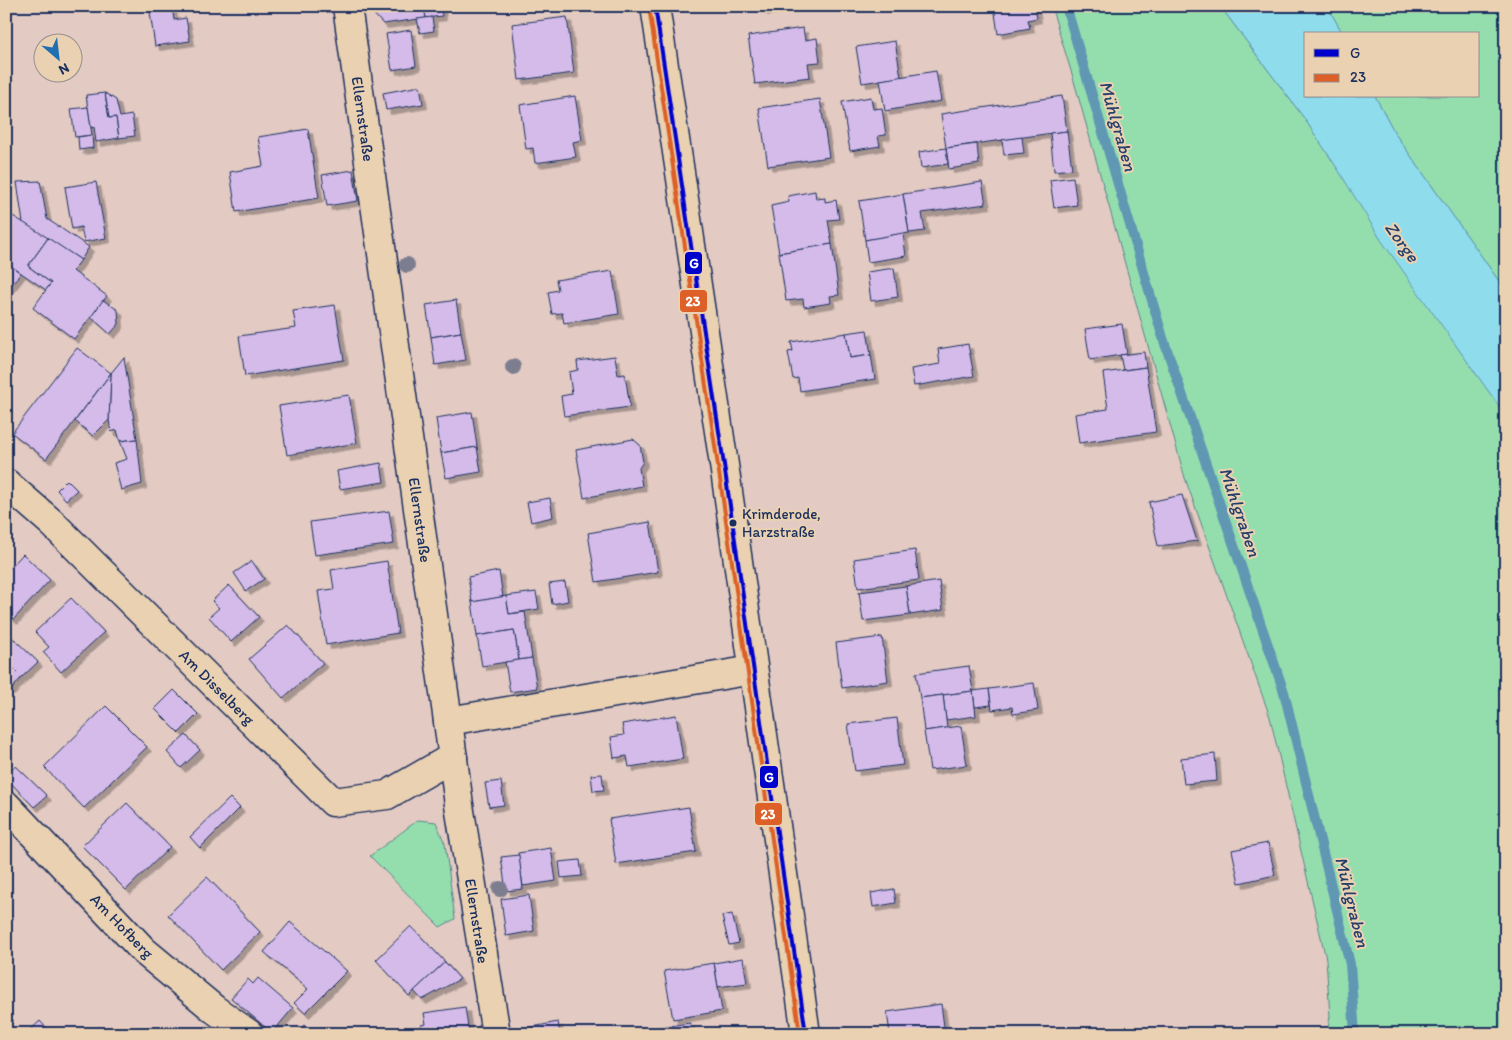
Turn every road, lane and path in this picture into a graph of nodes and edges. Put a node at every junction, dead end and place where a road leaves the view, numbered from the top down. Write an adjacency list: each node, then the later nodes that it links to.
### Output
1 (347, 6): 5 (street, Ellernstraße)
2 (655, 6): 4 (street)
3 (6, 483): 6 (street, Am Disselberg)
4 (753, 670): 5 (street); 10 (street)
5 (448, 721): 6 (street, Ellernstraße)
6 (453, 757): 9 (street, Ellernstraße)
7 (6, 805): 8 (street, Am Hofberg)
8 (249, 1034)
9 (496, 1034)
10 (806, 1034)

